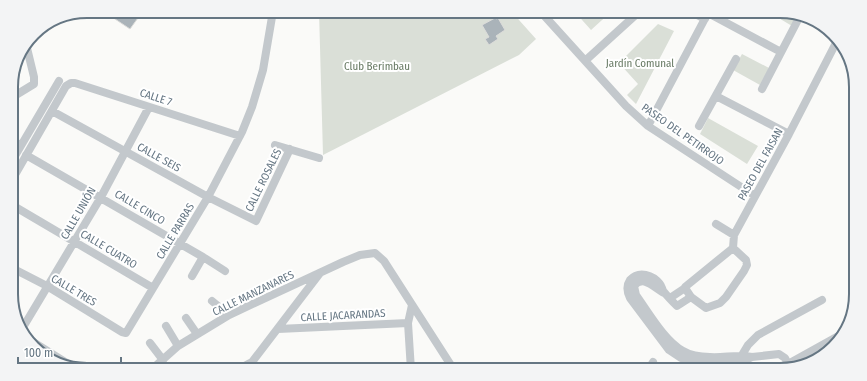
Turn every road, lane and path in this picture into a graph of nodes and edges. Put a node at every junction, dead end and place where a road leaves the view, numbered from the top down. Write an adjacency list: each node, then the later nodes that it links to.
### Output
1 (272, 18): 21 (street, CALLE PARRAS)
2 (547, 18): 11 (street, PASEO DEL PETIRROJO)
3 (632, 18): 11 (street)
4 (705, 18): 18 (street)
5 (715, 18): 9 (street)
6 (798, 20): 9 (street)
7 (835, 45): 20 (street, PASEO DEL FAISAN)
8 (28, 52): 14 (street)
9 (781, 52): 13 (street)
10 (736, 59): 15 (street)
11 (586, 60): 18 (street, PASEO DEL PETIRROJO)
12 (59, 81): 24 (street)
13 (762, 89)
14 (18, 94)
15 (716, 96): 19 (street); 20 (street)
16 (149, 107): 17 (street, CALLE 7); 21 (street, CALLE 7); 27 (street, CALLE UNIÓN)
17 (52, 110): 27 (street, CALLE SEIS); 28 (street)
18 (648, 126): 31 (street, PASEO DEL PETIRROJO)
19 (699, 126)
20 (789, 134): 31 (street, PASEO DEL FAISAN)
21 (240, 136): 33 (street, CALLE PARRAS)
22 (18, 144): 24 (street)
23 (274, 145): 25 (street)
24 (20, 148): 26 (street)
25 (290, 149): 29 (street); 35 (street, CALLE ROSALES)
26 (18, 151)
27 (125, 151): 32 (street, CALLE UNIÓN); 33 (street, CALLE SEIS)
28 (26, 155): 30 (street); 32 (street, CALLE CINCO)
29 (319, 158)
30 (18, 169)
31 (755, 196): 37 (street, PASEO DEL FAISAN)
32 (101, 197): 38 (street, CALLE UNIÓN); 39 (street, CALLE CINCO)
33 (208, 197): 35 (street, CALLE SEIS); 39 (street, CALLE PARRAS)
34 (18, 208): 38 (street, CALLE CUATRO)
35 (256, 221)
36 (716, 224): 37 (street)
37 (734, 235): 40 (street, PASEO DEL FAISAN)
38 (74, 241): 46 (street, CALLE UNIÓN); 48 (street, CALLE CUATRO)
39 (180, 244): 41 (street, CALLE CINCO); 48 (street, CALLE PARRAS)
40 (733, 248): 47 (street); 50 (street)
41 (203, 256): 43 (street, CALLE CINCO); 45 (street)
42 (18, 271): 46 (street, CALLE TRES)
43 (225, 271)
44 (321, 272): 53 (street, CALLE MANZANARES); 54 (street, CALLE MANZANARES); 59 (street)
45 (192, 276)
46 (47, 286): 57 (street, CALLE UNIÓN); 60 (street, CALLE TRES)
47 (685, 286): 49 (street); 50 (street)
48 (153, 288): 60 (street, CALLE PARRAS)
49 (667, 295): 50 (street); 64 (street)
50 (690, 297)
51 (822, 300): 64 (street)
52 (212, 301): 54 (street)
53 (412, 305): 56 (street); 69 (street)
54 (229, 315): 61 (street, CALLE MANZANARES)
55 (186, 318): 61 (street)
56 (408, 323): 59 (street, CALLE JACARANDAS); 68 (street)
57 (25, 324)
58 (166, 326): 63 (street)
59 (278, 329): 66 (street)
60 (124, 333)
61 (197, 334): 63 (street, CALLE MANZANARES)
62 (150, 343): 65 (street)
63 (178, 346): 65 (street, CALLE MANZANARES)
64 (742, 358): 70 (street)
65 (163, 360): 67 (street, CALLE MANZANARES)
66 (252, 362)
67 (159, 363)
68 (410, 363)
69 (449, 363)
70 (787, 363)

